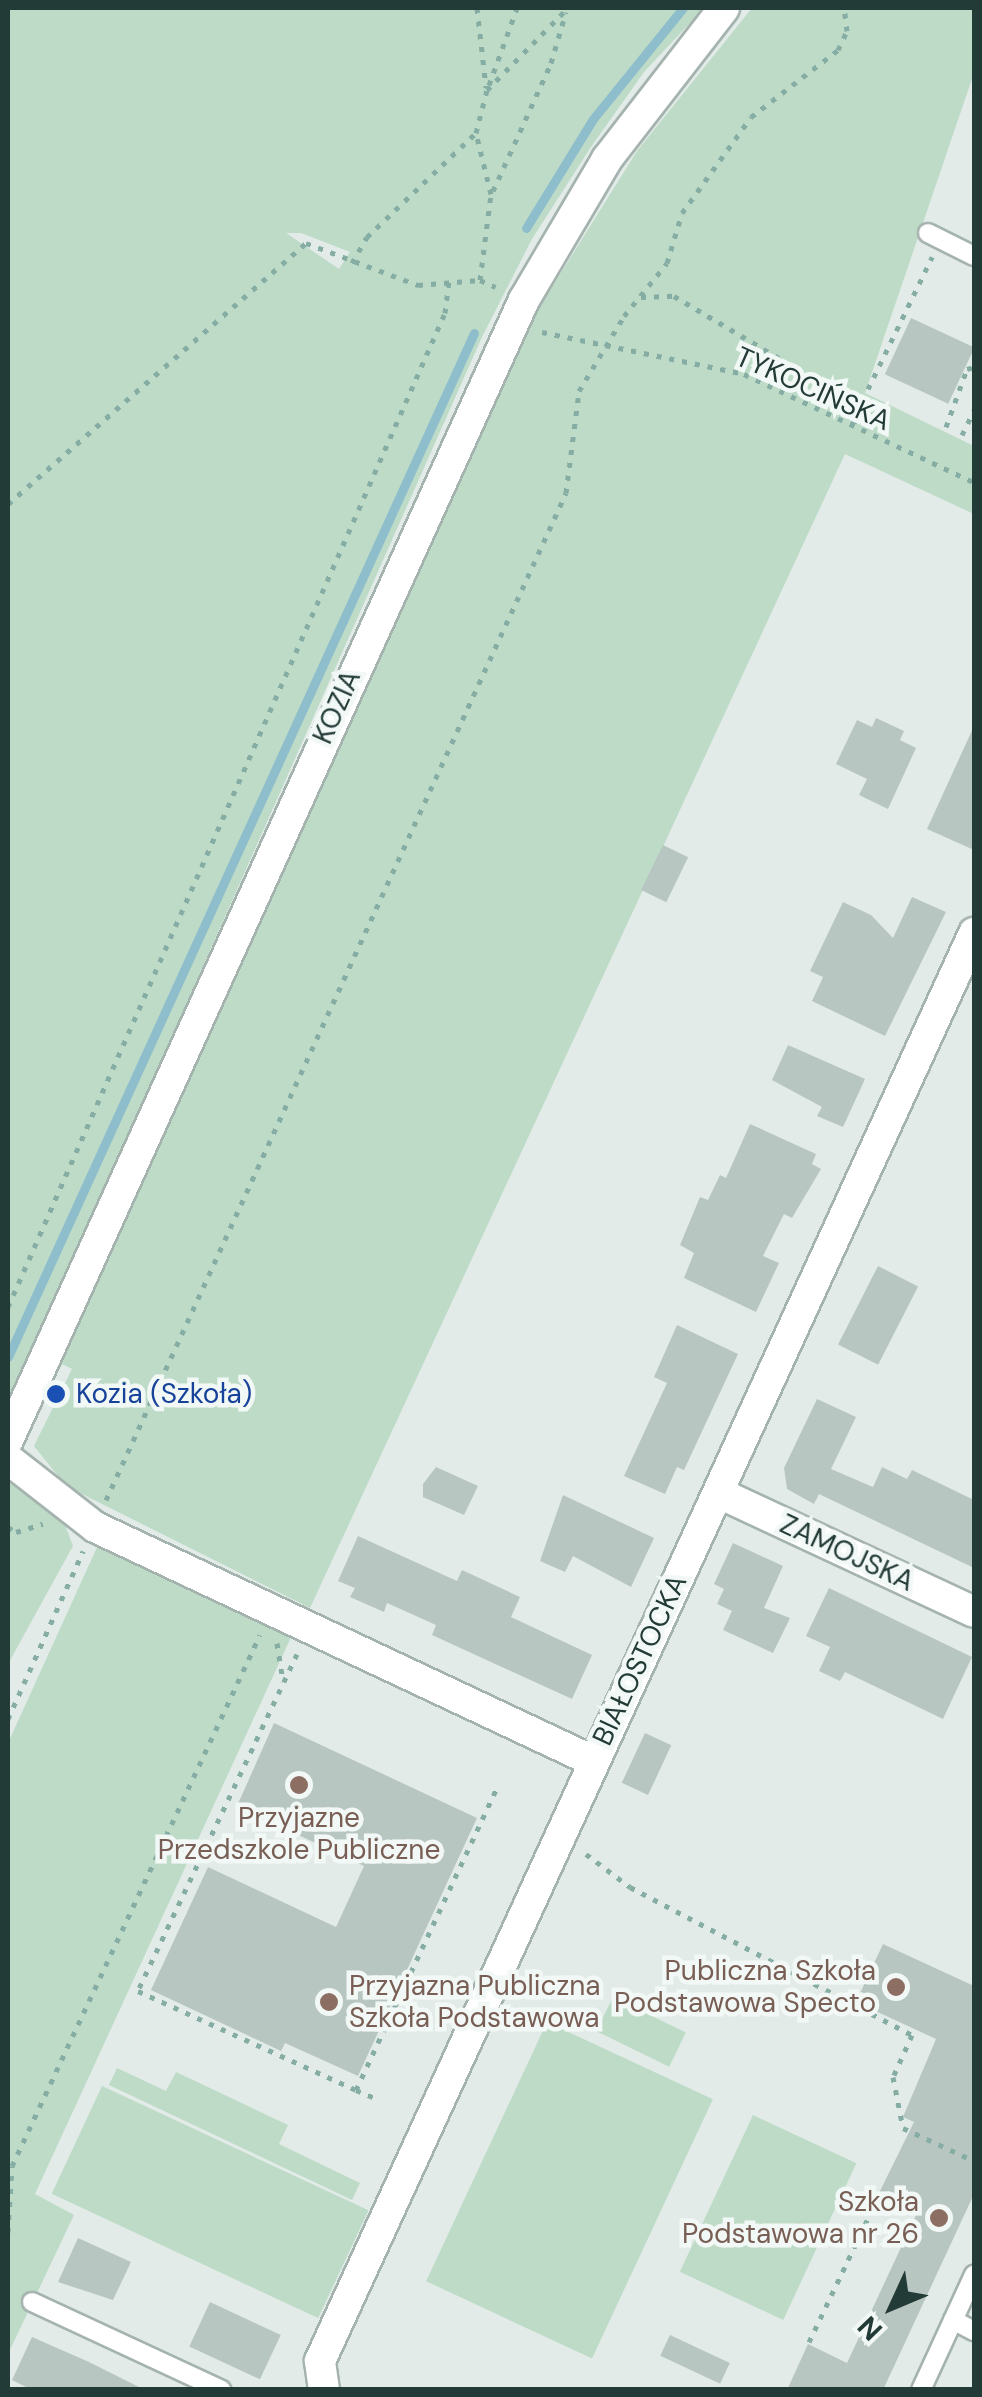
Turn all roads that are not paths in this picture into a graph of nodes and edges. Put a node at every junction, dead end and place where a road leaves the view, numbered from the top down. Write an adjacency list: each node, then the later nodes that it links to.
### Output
1 (724, 8): 5 (street, KOZIA)
2 (934, 236): 3 (lane)
3 (974, 256)
4 (974, 933): 7 (street, BIAŁOSTOCKA)
5 (8, 1440)
6 (8, 1459): 9 (street)
7 (719, 1493): 8 (street, ZAMOJSKA); 9 (street, BIAŁOSTOCKA)
8 (974, 1612)
9 (592, 1761): 15 (street, BIAŁOSTOCKA)
10 (974, 2275): 12 (lane)
11 (32, 2302): 14 (lane)
12 (953, 2320): 13 (lane); 16 (lane)
13 (974, 2330)
14 (222, 2390)
15 (324, 2390)
16 (920, 2390)

